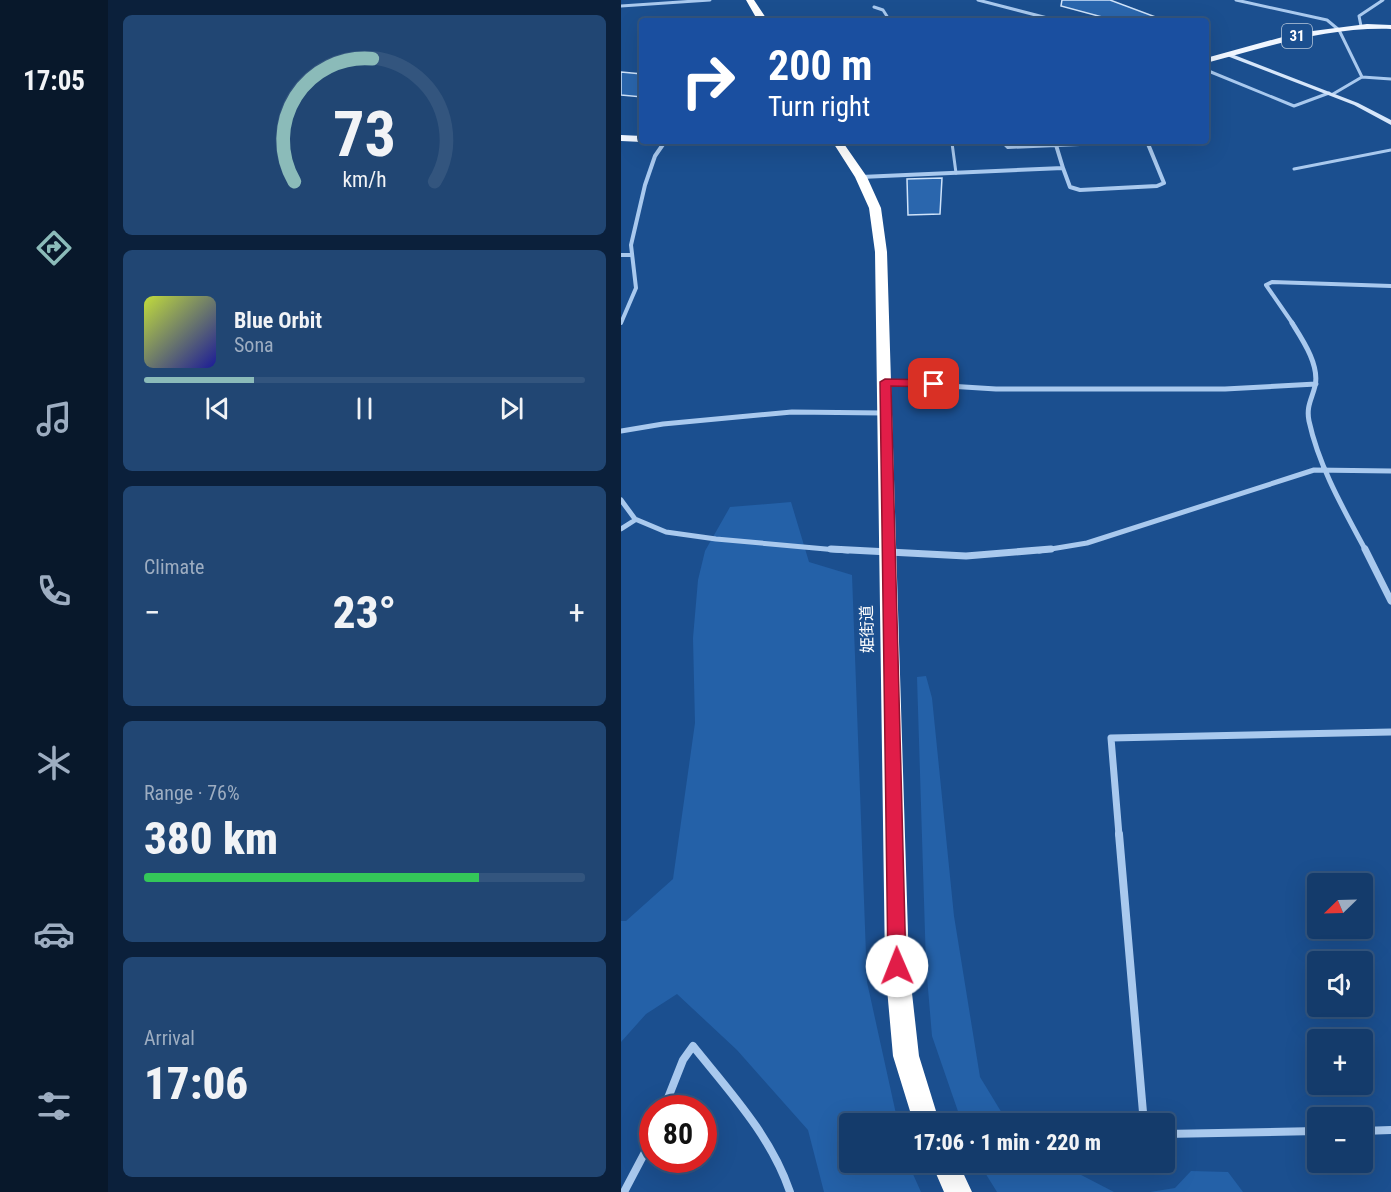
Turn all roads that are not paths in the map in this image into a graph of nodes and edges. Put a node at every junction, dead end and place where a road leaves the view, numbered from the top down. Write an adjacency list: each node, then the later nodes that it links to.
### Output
1 (710, 0): 6 (street)
2 (750, 0): 8 (highway)
3 (978, 0): 10 (street)
4 (1236, 0): 13 (street)
5 (1383, 0): 11 (street)
6 (621, 6)
7 (874, 7): 9 (street)
8 (761, 18)
9 (888, 18)
10 (1047, 18)
11 (1361, 26): 12 (main road, 31); 13 (main road, 31)
12 (1391, 27)
13 (1337, 28): 14 (main road, 31); 17 (street)
14 (1229, 55): 15 (main road, 31); 19 (street)
15 (1209, 61)
16 (1209, 71): 19 (street)
17 (1362, 77): 18 (street); 19 (street)
18 (1391, 79)
19 (1331, 94): 20 (street)
20 (1391, 123)
21 (621, 138): 22 (main road)
22 (639, 139)
23 (663, 144): 36 (street)
24 (839, 144): 34 (highway, 姫街道)
25 (952, 144): 33 (lane)
26 (1005, 144): 29 (street)
27 (1089, 144): 29 (street)
28 (1148, 144): 31 (street)
29 (1056, 146): 31 (street)
30 (1391, 150): 32 (lane)
31 (1063, 168): 33 (street)
32 (1294, 169)
33 (956, 173): 34 (street)
34 (861, 177): 39 (highway, 姫街道)
35 (621, 255): 36 (street)
36 (631, 255): 38 (street)
37 (1391, 286): 40 (street)
38 (621, 323)
39 (885, 382): 40 (street); 41 (highway, 姫街道)
40 (1316, 384): 43 (street)
41 (886, 413): 42 (street); 48 (highway, 姫街道)
42 (621, 431)
43 (1326, 469): 44 (street); 48 (street); 49 (street)
44 (1391, 471)
45 (621, 500): 46 (street)
46 (635, 520): 47 (street); 48 (street)
47 (621, 529)
48 (889, 555): 52 (highway, 姫街道)
49 (1391, 601)
50 (1391, 732): 53 (street)
51 (668, 1095): 61 (street)
52 (924, 1113)
53 (1143, 1113)
54 (1391, 1130): 56 (street)
55 (1307, 1131): 57 (street)
56 (1373, 1131)
57 (1175, 1134)
58 (639, 1164): 60 (street)
59 (949, 1173): 62 (highway)
60 (624, 1192)
61 (790, 1192)
62 (958, 1192)

